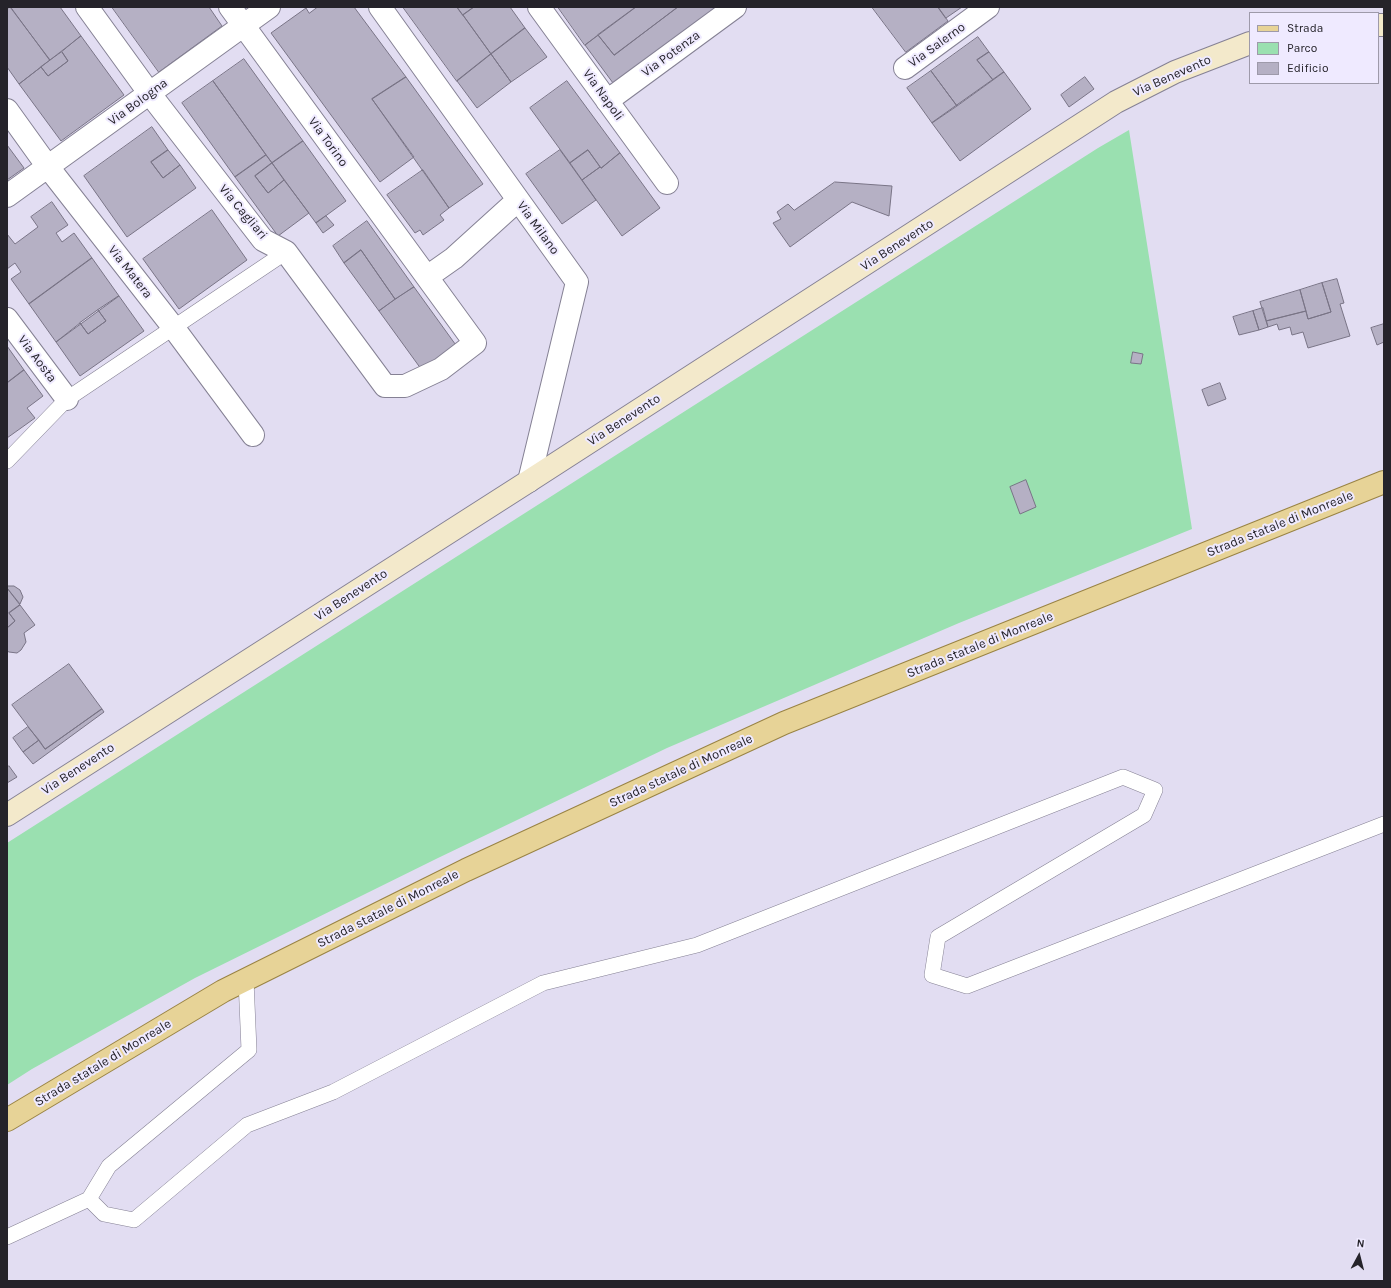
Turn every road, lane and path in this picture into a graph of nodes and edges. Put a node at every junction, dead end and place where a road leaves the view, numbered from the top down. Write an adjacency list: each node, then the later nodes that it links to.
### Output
1 (87, 7): 11 (street, Via Cagliari)
2 (230, 7): 8 (street, Via Torino)
3 (269, 7): 8 (street, Via Bologna)
4 (380, 7): 17 (street, Via Milano)
5 (539, 7): 12 (street, Via Napoli)
6 (735, 7): 12 (street, Via Potenza)
7 (988, 7): 10 (street, Via Salerno)
8 (243, 26): 11 (street, Via Bologna); 19 (street, Via Torino)
9 (1249, 43): 26 (main road, Via Benevento)
10 (905, 68)
11 (150, 94): 14 (street, Via Bologna); 18 (street, Via Cagliari)
12 (607, 100): 15 (street, Via Napoli)
13 (7, 110): 14 (street, Via Matera)
14 (48, 167): 16 (street, Via Bologna); 21 (street, Via Matera)
15 (667, 183)
16 (7, 196)
17 (518, 200): 19 (street); 26 (street, Via Milano)
18 (286, 252): 21 (lane); 22 (street, Via Cagliari)
19 (427, 277): 22 (street, Via Torino)
20 (7, 318): 23 (street, Via Aosta)
21 (173, 327): 23 (lane); 24 (street, Via Matera)
22 (475, 343)
23 (67, 399): 25 (lane)
24 (253, 435)
25 (7, 461)
26 (529, 481): 28 (main road, Via Benevento)
27 (1384, 482): 30 (main road, Strada statale di Monreale)
28 (7, 814)
29 (1384, 824): 32 (lane)
30 (246, 980): 31 (main road, Strada statale di Monreale); 32 (lane)
31 (7, 1120)
32 (89, 1199): 33 (lane)
33 (7, 1237)

